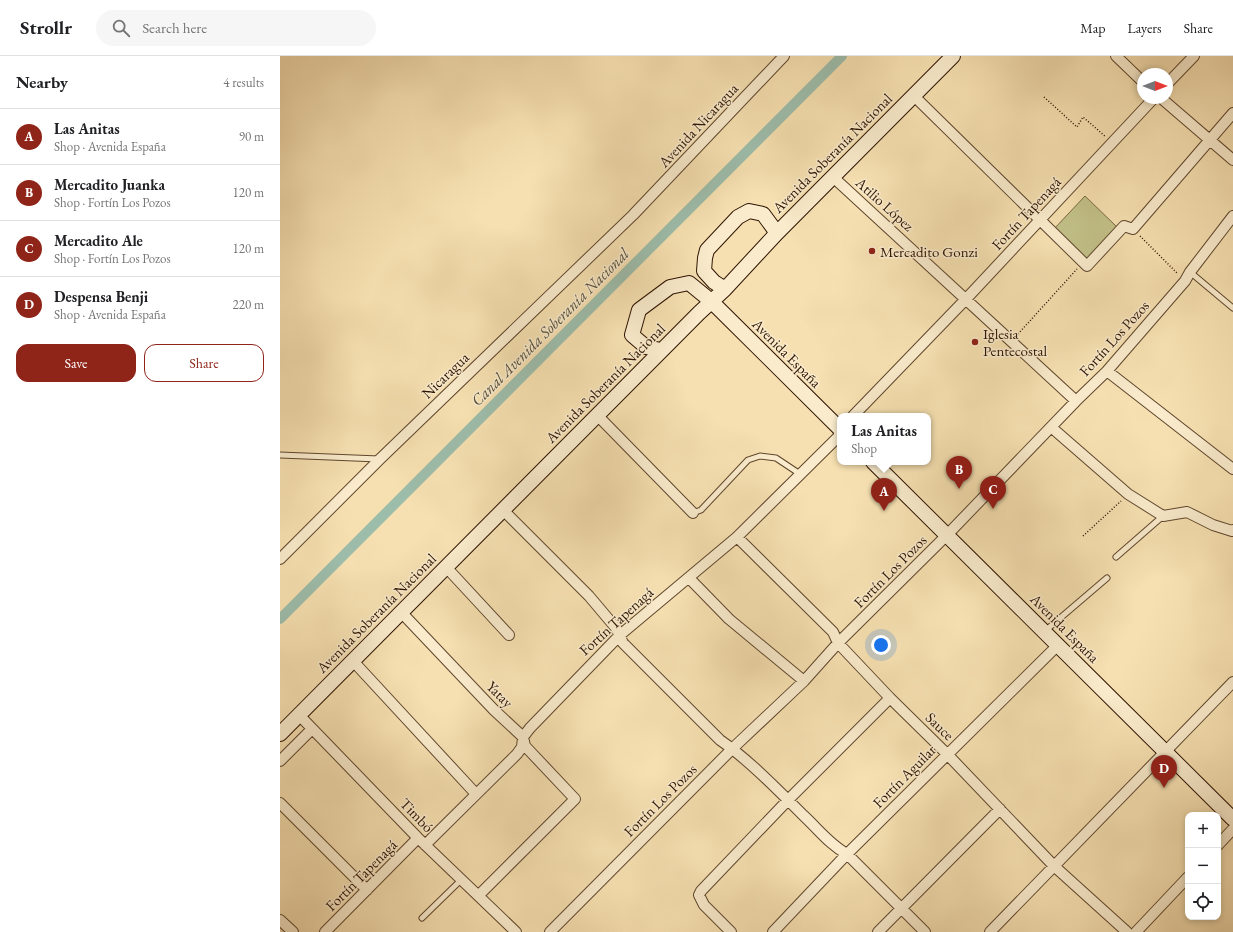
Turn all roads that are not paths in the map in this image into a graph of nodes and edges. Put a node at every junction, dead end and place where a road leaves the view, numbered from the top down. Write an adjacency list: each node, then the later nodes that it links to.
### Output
1 (784, 56): 14 (street, Avenida Nicaragua)
2 (953, 56): 7 (main road, Avenida Soberanía Nacional)
3 (1116, 56): 5 (street)
4 (1194, 56): 6 (street)
5 (1137, 76)
6 (1173, 78)
7 (914, 96): 13 (main road, Avenida Soberanía Nacional); 16 (street)
8 (1148, 104): 16 (street, Fortín Tapenagá)
9 (1167, 104): 11 (street)
10 (1233, 113): 11 (street)
11 (1209, 140): 12 (street); 16 (street)
12 (1233, 160)
13 (833, 177): 17 (main road, Avenida Soberanía Nacional); 20 (street, Atilio López)
14 (633, 215): 32 (street, Nicaragua)
15 (1233, 216): 18 (street, Fortín Los Pozos)
16 (1040, 220): 20 (street, Fortín Tapenagá)
17 (777, 233): 19 (main road, Avenida Soberanía Nacional); 19 (main road)
18 (1188, 277): 22 (lane); 24 (street, Fortín Los Pozos)
19 (725, 289): 21 (main road, Avenida Soberanía Nacional)
20 (966, 299): 25 (street, Atilio López); 26 (street, Fortín Tapenagá)
21 (711, 301): 23 (main road, Avenida Soberanía Nacional); 23 (main road, Avenida España); 28 (main road, Avenida España)
22 (1233, 308)
23 (661, 350): 27 (main road, Avenida Soberanía Nacional)
24 (1107, 371): 25 (street, Fortín Los Pozos); 34 (street)
25 (1076, 401): 29 (street, Fortín Los Pozos)
26 (856, 413)
27 (597, 415): 36 (main road, Avenida Soberanía Nacional); 37 (street)
28 (837, 426)
29 (1051, 427): 38 (street); 40 (street, Fortín Los Pozos)
30 (837, 438): 35 (street, Fortín Tapenagá)
31 (280, 455): 32 (lane)
32 (380, 459): 43 (street, Nicaragua)
33 (876, 465): 40 (main road, Avenida España)
34 (1233, 469)
35 (800, 474): 37 (lane); 41 (street, Fortín Tapenagá)
36 (503, 510): 44 (main road, Avenida Soberanía Nacional); 50 (street)
37 (693, 513)
38 (1163, 516): 39 (street); 42 (lane)
39 (1233, 530)
40 (947, 535): 48 (main road, Avenida España); 51 (street, Fortín Los Pozos)
41 (737, 537): 45 (street, Fortín Tapenagá); 51 (street, Sauce)
42 (1116, 557)
43 (280, 559)
44 (446, 567): 47 (main road, Avenida Soberanía Nacional); 49 (street)
45 (688, 578): 50 (street, Fortín Tapenagá); 54 (street)
46 (1107, 578): 48 (lane)
47 (401, 612): 53 (main road, Avenida Soberanía Nacional); 60 (street, Yatay)
48 (1044, 631): 52 (main road, Avenida España)
49 (508, 635)
50 (620, 635): 60 (street, Fortín Tapenagá); 61 (street)
51 (838, 643): 54 (street, Fortín Los Pozos); 56 (street, Sauce)
52 (1058, 645): 62 (main road, Avenida España); 63 (street, Fortín Aguilar)
53 (353, 661): 57 (main road, Avenida Soberanía Nacional); 65 (street)
54 (804, 681): 61 (street, Fortín Los Pozos)
55 (1233, 682): 62 (street)
56 (890, 698): 63 (street, Sauce); 66 (street)
57 (299, 715): 58 (street, Timbó); 59 (main road, Avenida Soberanía Nacional)
58 (312, 729): 64 (street); 71 (street, Timbó)
59 (280, 734)
60 (523, 737): 65 (street, Fortín Tapenagá); 78 (street, Yatay)
61 (733, 748): 66 (street); 85 (street, Fortín Los Pozos)
62 (1165, 751): 69 (main road, Avenida España); 74 (street)
63 (947, 754): 68 (street, Sauce); 73 (street, Fortín Aguilar)
64 (280, 761)
65 (476, 794): 71 (street, Fortín Tapenagá)
66 (788, 800): 73 (street); 86 (street)
67 (280, 803): 77 (street)
68 (1000, 810): 74 (street, Sauce); 79 (street)
69 (1233, 819)
70 (1233, 829): 72 (street)
71 (422, 841): 75 (street, Timbó); 77 (street, Fortín Tapenagá)
72 (1221, 842)
73 (847, 854): 79 (street); 87 (street, Fortín Aguilar)
74 (1054, 866): 90 (street); 91 (street, Sauce)
75 (461, 880): 78 (street, Timbó); 80 (lane)
76 (1185, 880): 92 (street)
77 (367, 890): 82 (street, Fortín Tapenagá)
78 (479, 896): 84 (street, Timbó)
79 (901, 909): 88 (street); 89 (street)
80 (422, 918)
81 (280, 920): 83 (street)
82 (327, 931)
83 (292, 932)
84 (516, 932)
85 (550, 932)
86 (731, 932)
87 (773, 932)
88 (878, 932)
89 (925, 932)
90 (990, 932)
91 (1127, 932)
92 (1136, 932)

